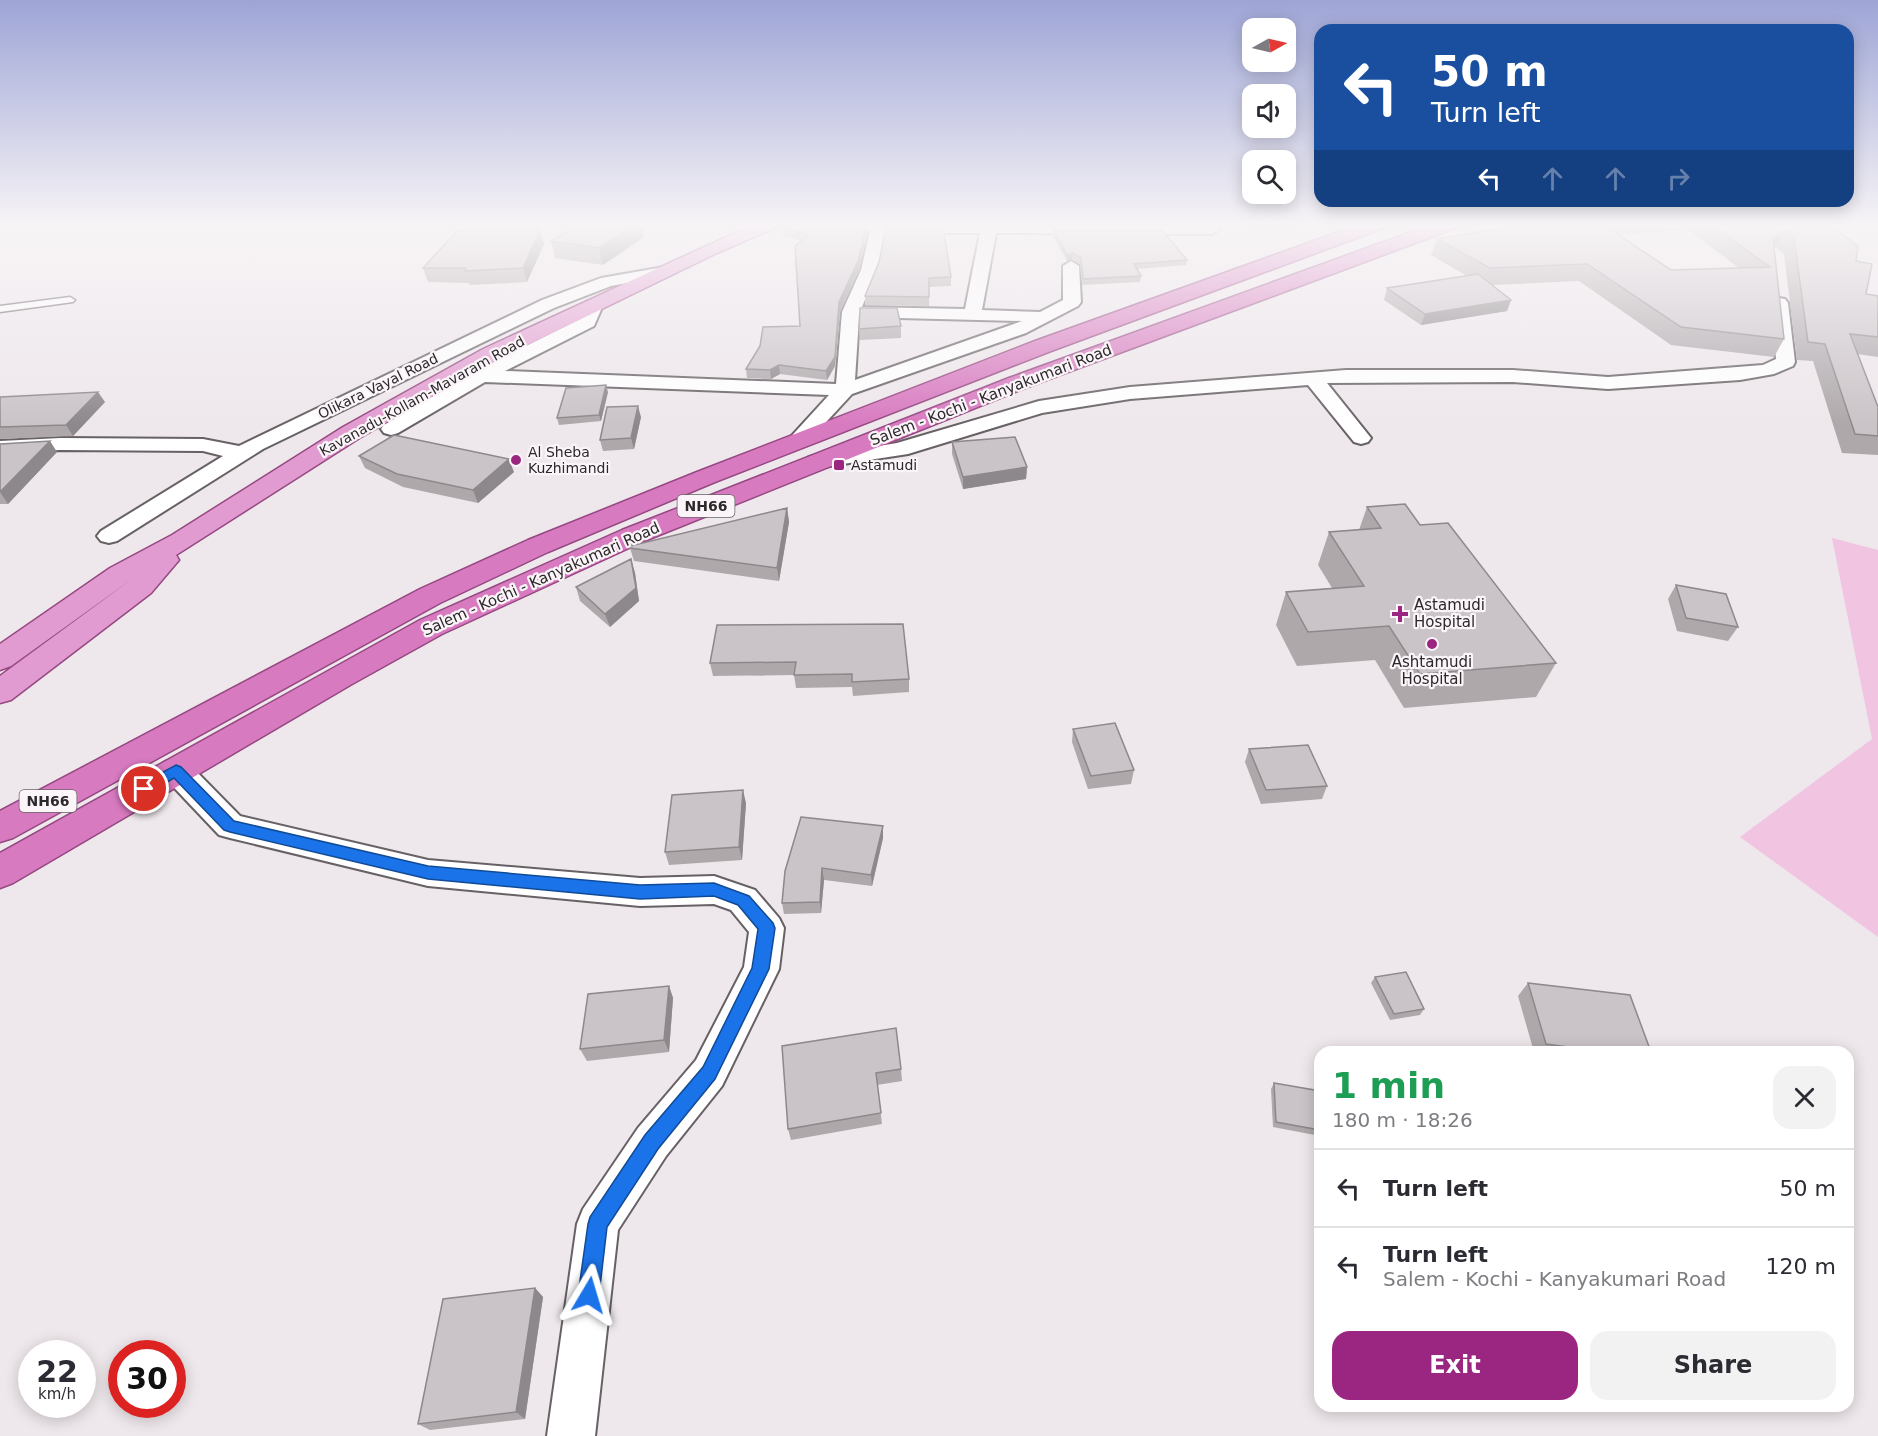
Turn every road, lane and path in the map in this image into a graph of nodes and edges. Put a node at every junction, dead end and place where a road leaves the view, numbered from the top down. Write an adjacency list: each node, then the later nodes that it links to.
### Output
1 (583, 291): 23 (street, Olikara Vayal Road)
2 (624, 291): 10 (main road, Kavanadu-Kollam-Mavaram Road)
3 (860, 291): 12 (street)
4 (972, 291): 13 (street)
5 (1072, 291): 14 (street)
6 (1194, 291): 21 (highway, Salem - Kochi - Kanyakumari Road / NH66)
7 (1267, 291): 24 (highway, Salem - Kochi - Kanyakumari Road / NH66)
8 (1778, 291): 17 (street)
9 (70, 300): 11 (lane)
10 (594, 305): 16 (street); 26 (main road, Kavanadu-Kollam-Mavaram Road)
11 (0, 309)
12 (851, 312): 13 (street); 18 (street)
13 (965, 315): 14 (street); 15 (street)
14 (1046, 316): 15 (street)
15 (969, 346): 18 (street)
16 (481, 376): 18 (street); 19 (street)
17 (1313, 378): 20 (street); 24 (street)
18 (845, 390): 21 (street)
19 (391, 429)
20 (1361, 438)
21 (796, 442): 30 (highway, Salem - Kochi - Kanyakumari Road / NH66)
22 (0, 447): 23 (street)
23 (244, 454): 25 (street, Olikara Vayal Road)
24 (815, 463): 29 (highway, Salem - Kochi - Kanyakumari Road / NH66)
25 (109, 536)
26 (182, 541): 27 (main road, Kavanadu-Kollam-Mavaram Road); 28 (main road, Kavanadu-Kollam-Mavaram Road)
27 (0, 659)
28 (0, 692)
29 (176, 770): 33 (highway, Salem - Kochi - Kanyakumari Road / NH66); 34 (street)
30 (96, 774): 31 (highway); 32 (highway, Salem - Kochi - Kanyakumari Road / NH66)
31 (0, 804)
32 (0, 828)
33 (0, 872)
34 (572, 1436)

